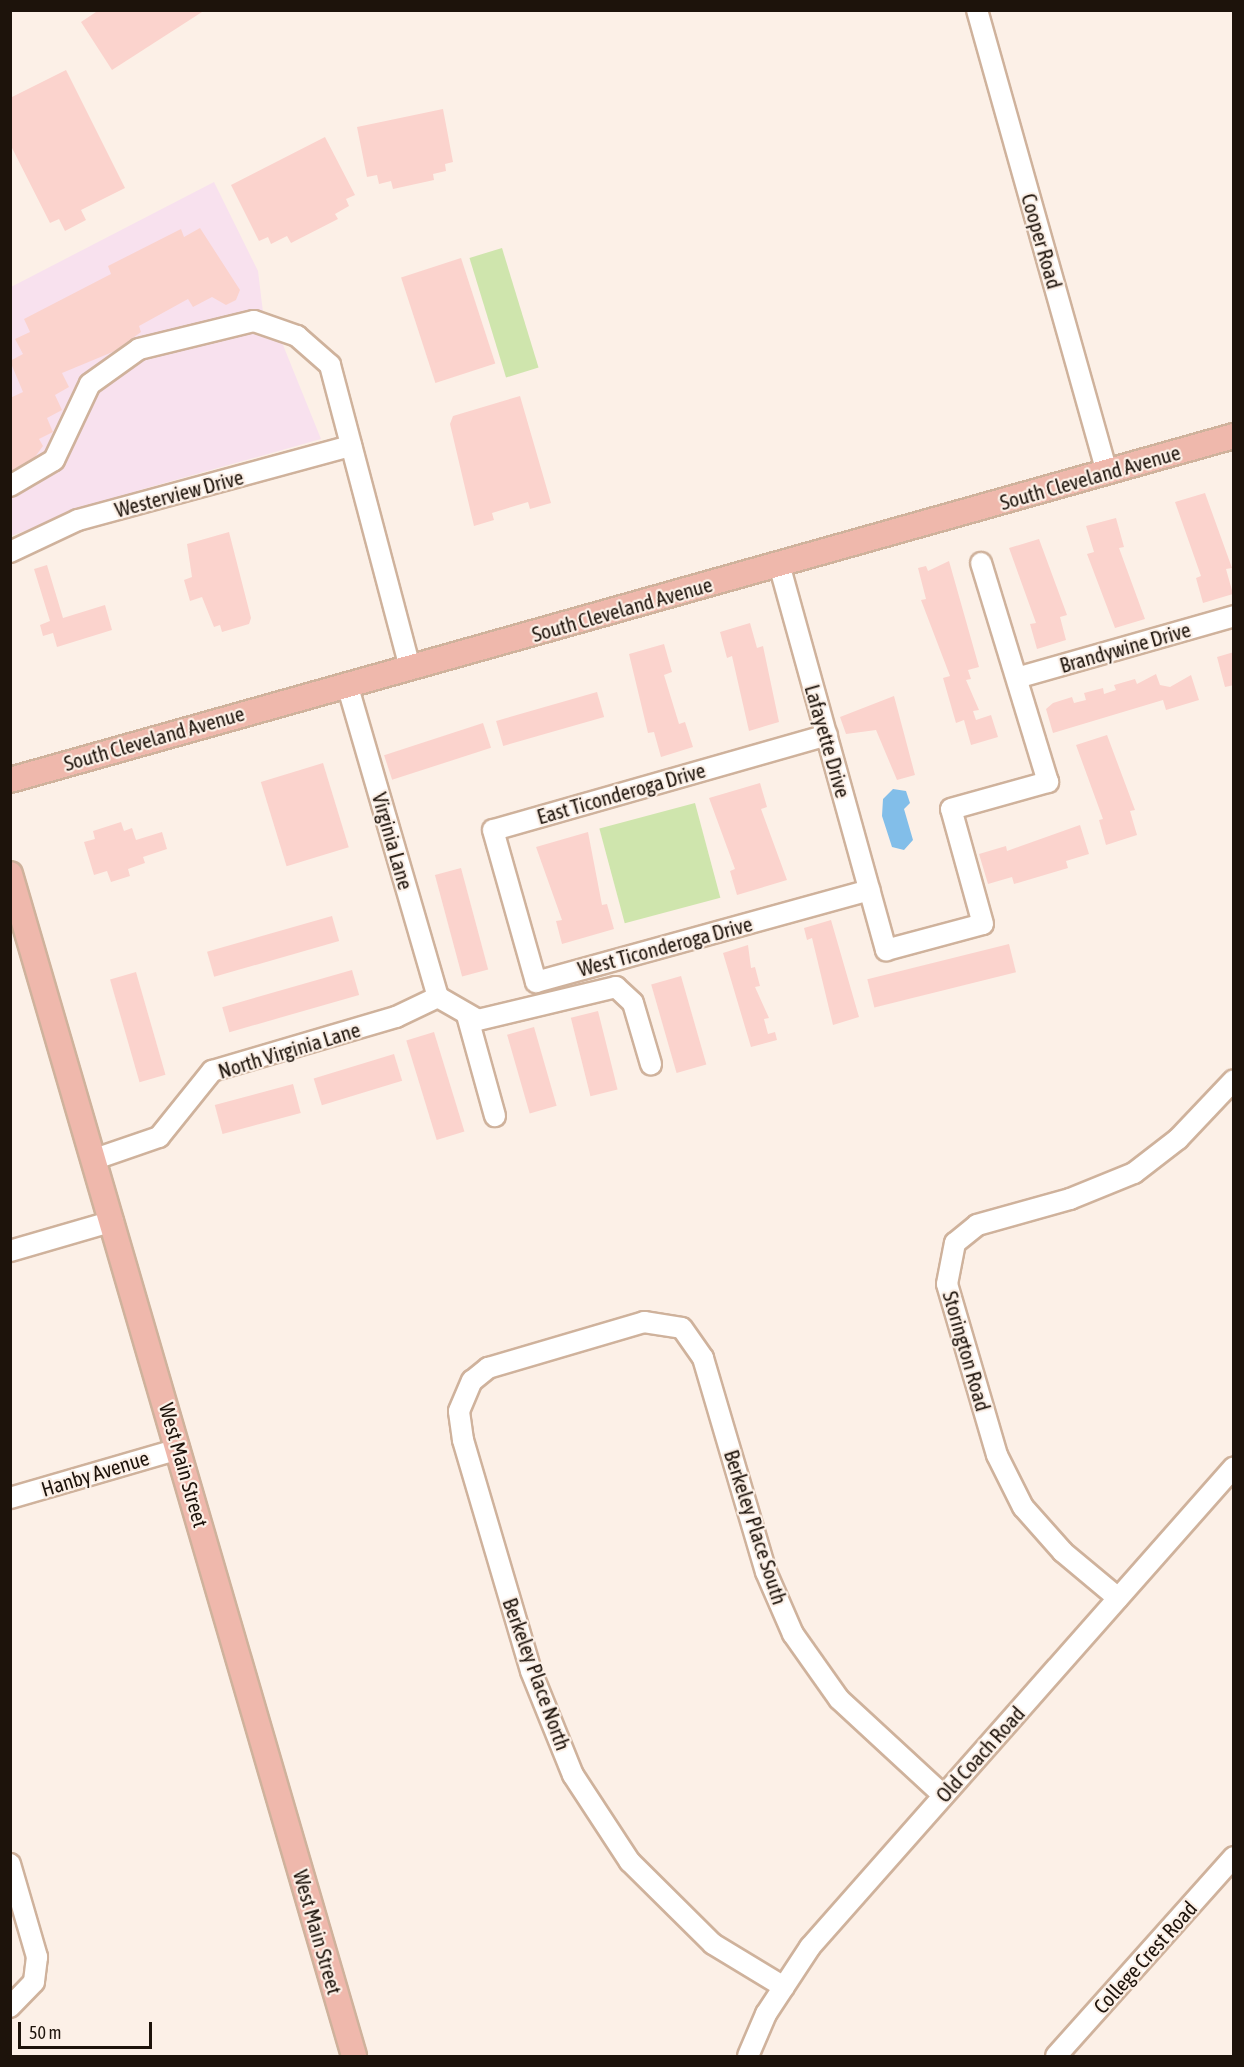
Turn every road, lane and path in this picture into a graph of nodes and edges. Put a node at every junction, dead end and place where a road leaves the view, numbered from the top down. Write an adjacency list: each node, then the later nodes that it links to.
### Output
1 (977, 10): 4 (street, Cooper Road)
2 (1233, 436): 4 (main road, South Cleveland Avenue)
3 (351, 446): 5 (street); 6 (street, Westerview Drive); 10 (street)
4 (1107, 472): 8 (main road, South Cleveland Avenue)
5 (10, 486)
6 (10, 552)
7 (981, 563): 11 (street)
8 (779, 564): 10 (main road, South Cleveland Avenue); 13 (street, Lafayette Drive)
9 (1233, 616): 11 (street, Brandywine Drive)
10 (410, 667): 12 (main road, South Cleveland Avenue)
11 (1017, 678): 16 (street, Lafayette Drive)
12 (347, 684): 14 (main road, South Cleveland Avenue); 18 (street, Virginia Lane)
13 (827, 735): 16 (street, Lafayette Drive); 17 (street, East Ticonderoga Drive)
14 (10, 780)
15 (10, 874): 23 (main road, West Main Street)
16 (870, 890): 17 (street, West Ticonderoga Drive)
17 (514, 906)
18 (438, 997): 19 (street); 23 (street, North Virginia Lane)
19 (467, 1015): 20 (street); 22 (street)
20 (651, 1064)
21 (1233, 1080): 30 (street, Storington Road)
22 (495, 1116)
23 (95, 1159): 24 (main road, West Main Street)
24 (113, 1221): 25 (street); 27 (main road, West Main Street)
25 (10, 1251)
26 (566, 1344): 31 (street, Berkeley Place South); 34 (street, Berkeley Place North)
27 (179, 1449): 29 (street, Hanby Avenue); 36 (main road, West Main Street)
28 (1233, 1467): 30 (street, Old Coach Road)
29 (10, 1498)
30 (1118, 1598): 31 (street, Old Coach Road)
31 (943, 1795): 34 (street, Old Coach Road)
32 (1233, 1857): 38 (street, College Crest Road)
33 (13, 1872): 35 (street)
34 (784, 1987): 37 (street, Old Coach Road)
35 (10, 2007)
36 (354, 2056)
37 (748, 2056)
38 (1056, 2056)

